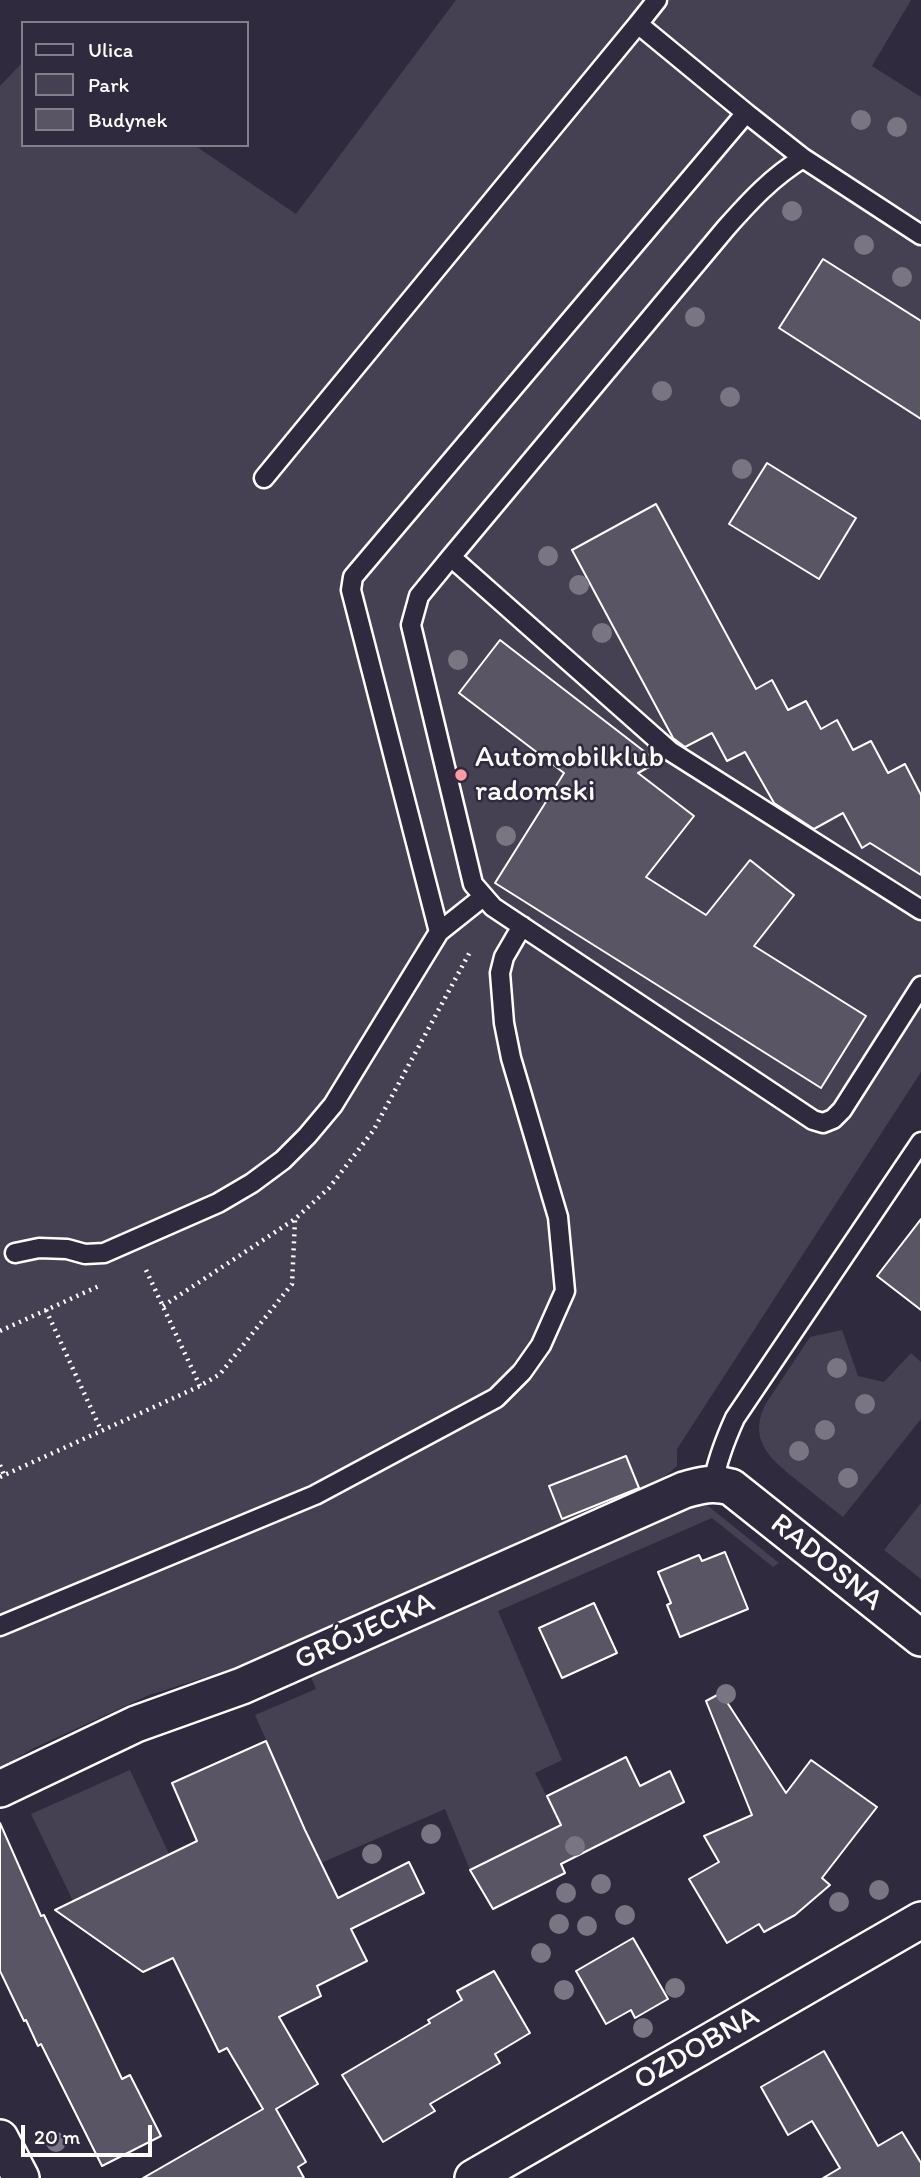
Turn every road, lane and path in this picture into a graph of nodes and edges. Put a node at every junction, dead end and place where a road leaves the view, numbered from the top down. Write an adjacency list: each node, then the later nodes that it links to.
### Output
1 (657, 0): 2 (lane)
2 (638, 24): 3 (lane); 6 (lane)
3 (746, 113): 4 (lane); 11 (lane)
4 (803, 158): 5 (lane); 7 (lane)
5 (921, 236)
6 (264, 478)
7 (451, 557): 8 (lane); 9 (lane)
8 (483, 897): 10 (lane); 11 (lane)
9 (921, 911)
10 (522, 926): 12 (lane); 25 (lane)
11 (439, 932): 15 (lane)
12 (921, 986)
13 (921, 1142): 24 (lane)
14 (295, 1219): 20 (path)
15 (15, 1252)
16 (144, 1266): 20 (path)
17 (107, 1282): 18 (path)
18 (46, 1310): 19 (path); 21 (path)
19 (0, 1331)
20 (200, 1386): 21 (path)
21 (102, 1431): 23 (path)
22 (0, 1465): 23 (path)
23 (2, 1476)
24 (722, 1485): 26 (street, RADOSNA); 27 (street, GRÓJECKA)
25 (0, 1626)
26 (921, 1638)
27 (0, 1789)
28 (921, 1920): 31 (street, OZDOBNA)
29 (0, 2138): 30 (street)
30 (21, 2178)
31 (473, 2178)

